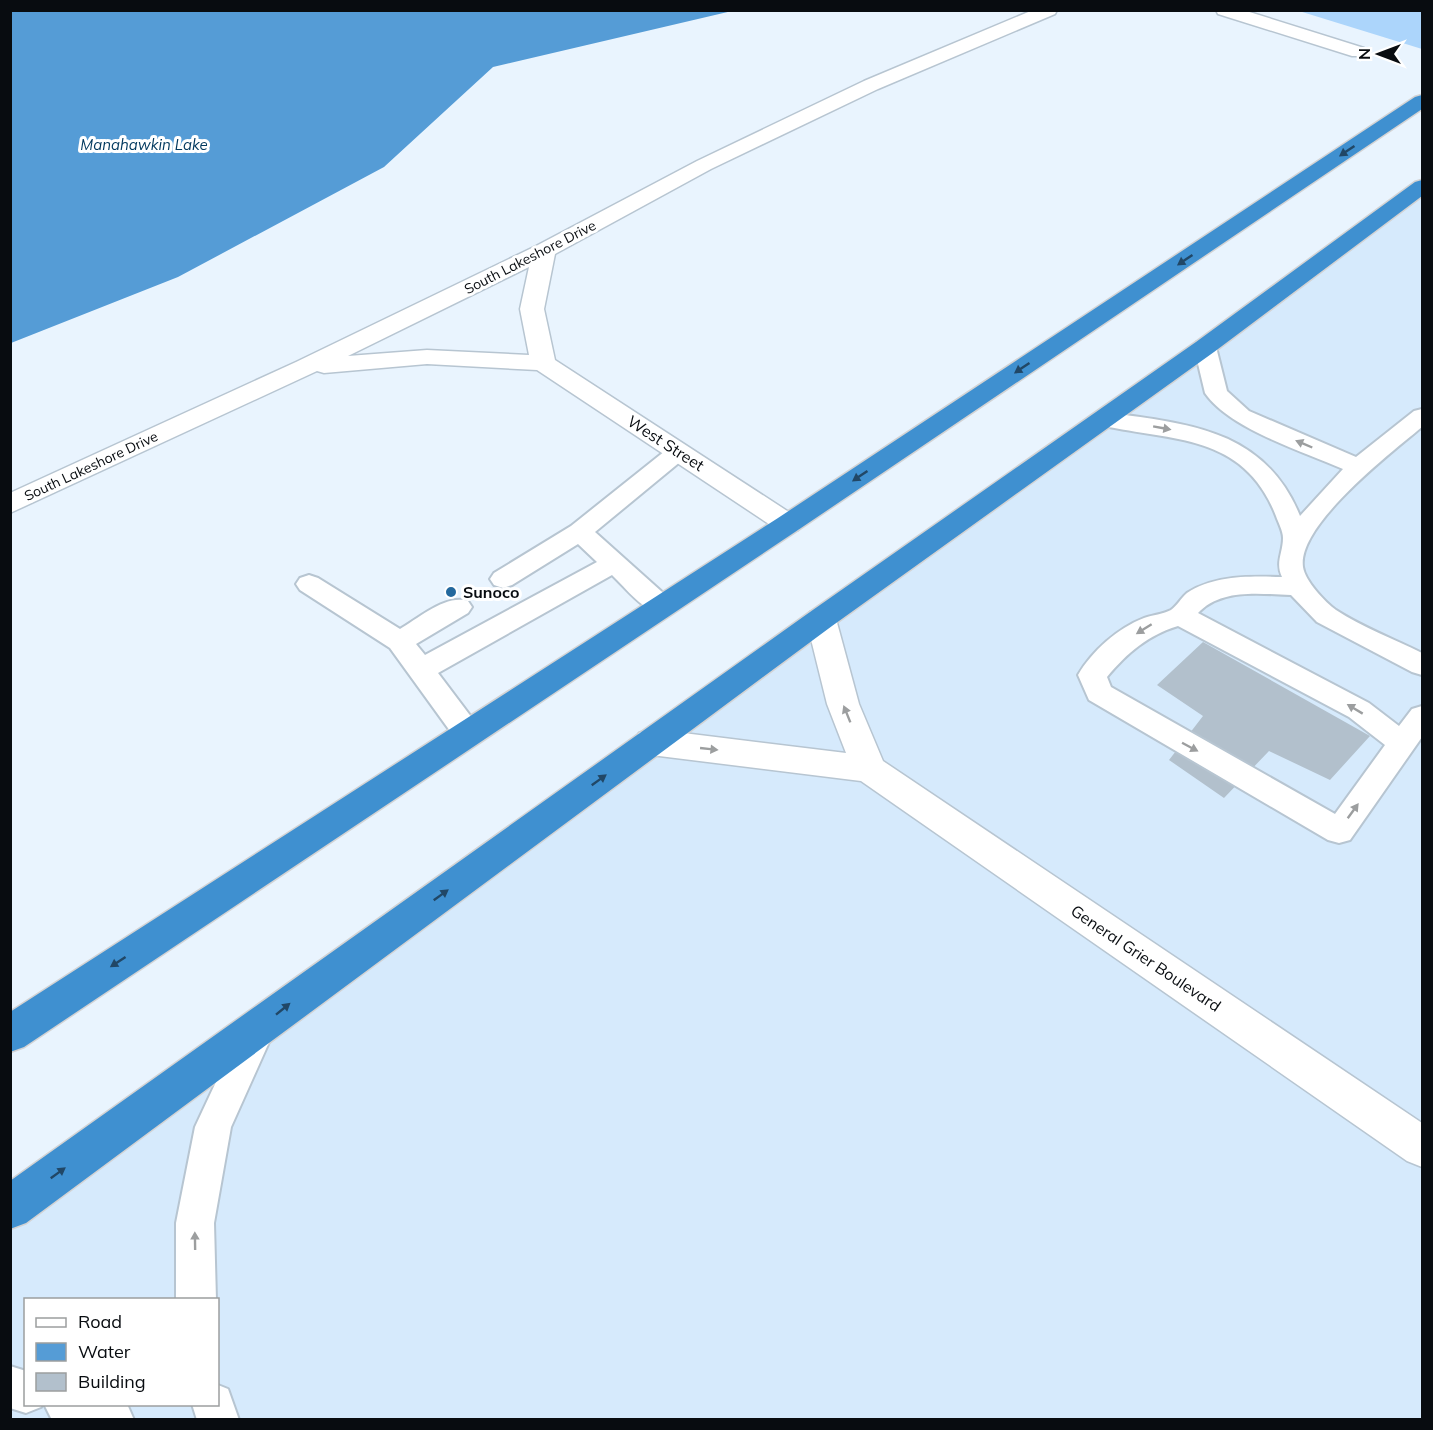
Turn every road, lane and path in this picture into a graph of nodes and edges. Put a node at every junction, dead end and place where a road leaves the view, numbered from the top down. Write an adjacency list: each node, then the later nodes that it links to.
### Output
1 (1049, 10): 8 (street, South Lakeshore Drive)
2 (1224, 10): 3 (street)
3 (1358, 52)
4 (1422, 90): 6 (highway)
5 (1422, 101): 6 (highway)
6 (1396, 119): 17 (highway, one-way to 17)
7 (1422, 186): 9 (highway)
8 (544, 251): 10 (street); 11 (street, South Lakeshore Drive)
9 (1205, 347): 13 (highway); 15 (lane, one-way to 9)
10 (543, 363): 11 (street); 14 (street, West Street)
11 (305, 367): 16 (street, South Lakeshore Drive)
12 (1422, 416): 15 (lane)
13 (1104, 419): 19 (lane, one-way to 19); 27 (highway)
14 (678, 452): 17 (street, West Street); 18 (lane)
15 (1358, 467): 19 (lane)
16 (10, 504)
17 (788, 524): 24 (highway)
18 (580, 532): 20 (lane); 21 (lane)
19 (1296, 536): 23 (lane)
20 (615, 563): 24 (lane); 30 (lane)
21 (503, 579)
22 (309, 584): 28 (lane)
23 (1300, 586): 26 (lane); 29 (lane)
24 (662, 606): 32 (highway)
25 (459, 607): 28 (lane)
26 (1181, 616): 34 (lane, one-way to 26); 34 (lane, one-way to 34)
27 (821, 619): 33 (highway); 35 (street, one-way to 27)
28 (400, 641): 30 (lane)
29 (1422, 665)
30 (421, 670): 32 (lane)
31 (1422, 717): 34 (lane)
32 (468, 734): 36 (highway, one-way to 36)
33 (651, 742): 35 (street, General Grier Boulevard, one-way to 35); 38 (highway, one-way to 33)
34 (1402, 743)
35 (869, 769): 40 (street, General Grier Boulevard)
36 (62, 999): 37 (highway); 39 (highway)
37 (10, 1017)
38 (257, 1031): 41 (highway, one-way to 38); 42 (lane, one-way to 38)
39 (10, 1034)
40 (1422, 1147)
41 (10, 1208)
42 (196, 1298)
43 (71, 1406): 44 (lane)
44 (113, 1419)

